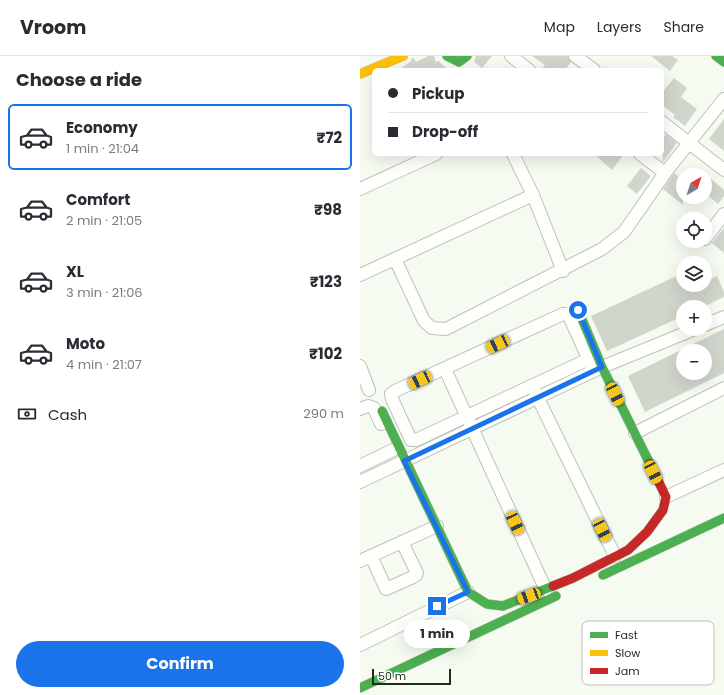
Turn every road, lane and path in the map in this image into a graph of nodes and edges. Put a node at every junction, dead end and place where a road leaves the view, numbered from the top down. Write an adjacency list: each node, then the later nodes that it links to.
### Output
1 (403, 56): 8 (street)
2 (447, 56): 7 (street)
3 (511, 56): 9 (street)
4 (575, 56): 10 (street)
5 (716, 56): 6 (street)
6 (724, 62)
7 (463, 63)
8 (374, 68)
9 (526, 68)
10 (591, 68)
11 (372, 69): 12 (street)
12 (360, 74)
13 (724, 99): 15 (street)
14 (664, 124): 15 (street)
15 (689, 143): 19 (street); 20 (street)
16 (429, 156): 21 (street)
17 (513, 156): 22 (street)
18 (643, 156): 20 (street)
19 (724, 170)
20 (665, 173): 26 (street)
21 (360, 189)
22 (533, 195): 25 (street); 26 (street)
23 (724, 214): 24 (street)
24 (712, 230)
25 (395, 259): 26 (street); 27 (street)
26 (563, 271)
27 (360, 275)
28 (578, 310): 35 (street)
29 (724, 317): 30 (street)
30 (712, 322)
31 (678, 336): 35 (street)
32 (589, 359): 34 (street); 35 (street); 36 (street)
33 (360, 366): 38 (street)
34 (445, 369): 42 (street); 42 (street)
35 (598, 369): 39 (street); 44 (street)
36 (532, 386): 39 (street); 42 (street)
37 (724, 388): 44 (street)
38 (370, 390)
39 (538, 397): 43 (street); 54 (street)
40 (360, 409): 45 (street)
41 (382, 411): 46 (street)
42 (466, 416): 43 (street)
43 (472, 429): 46 (street); 58 (street)
44 (635, 433): 50 (street)
45 (393, 450): 46 (street); 47 (street)
46 (402, 462): 49 (street); 52 (street)
47 (360, 466)
48 (724, 470): 50 (street)
49 (360, 482)
50 (666, 497): 54 (street)
51 (724, 518): 56 (street)
52 (437, 526): 53 (street); 59 (street)
53 (402, 542): 55 (street); 55 (street)
54 (615, 556): 58 (street)
55 (365, 559)
56 (596, 578)
57 (574, 588): 61 (street)
58 (546, 590): 59 (street)
59 (468, 592): 60 (street)
60 (360, 645)
61 (360, 688)

